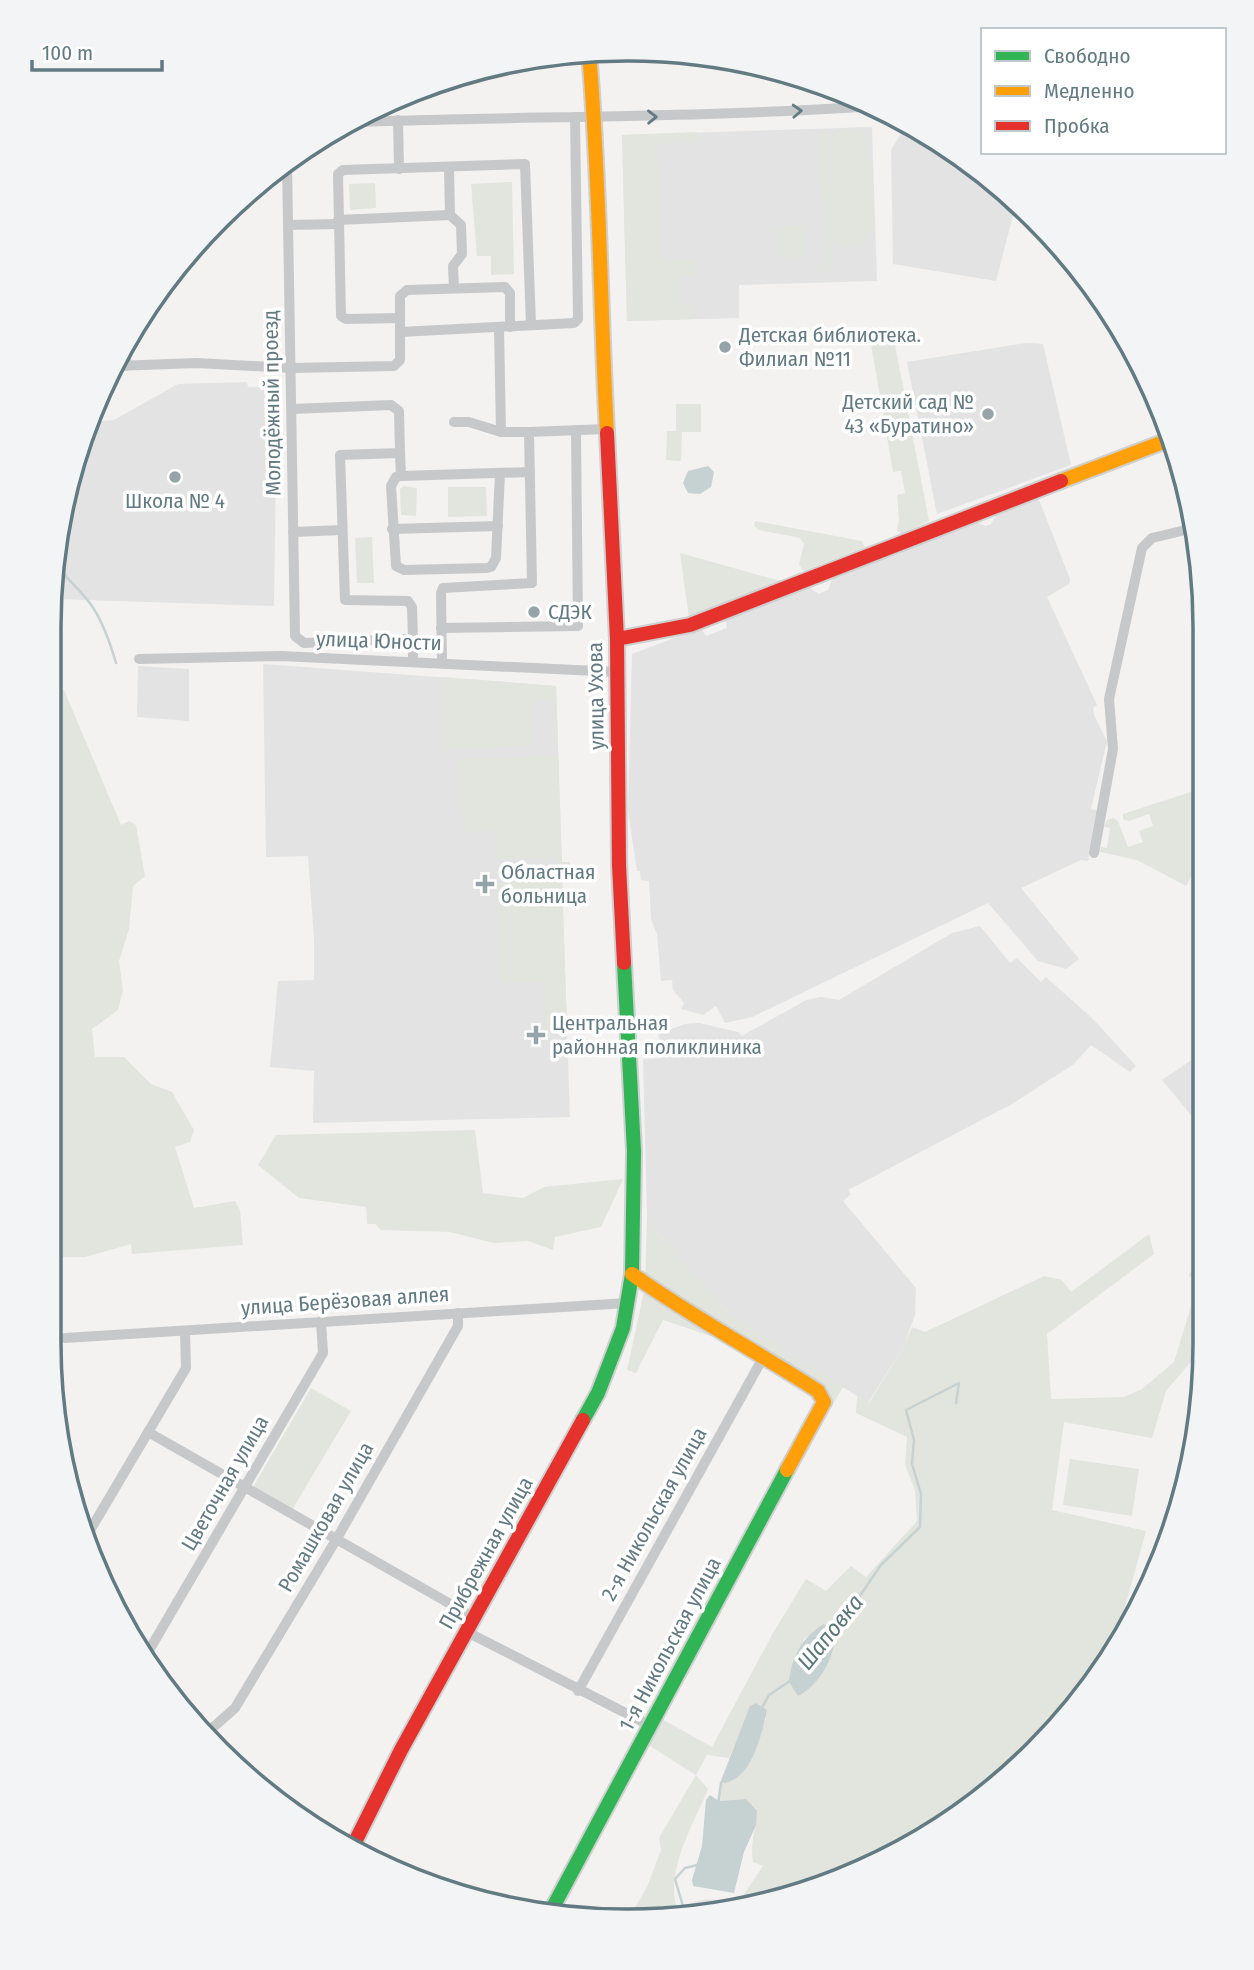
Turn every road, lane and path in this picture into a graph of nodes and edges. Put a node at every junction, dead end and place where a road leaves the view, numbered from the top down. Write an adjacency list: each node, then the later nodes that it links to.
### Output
1 (589, 62): 5 (street, улица Ухова)
2 (598, 62): 5 (street, улица Ухова)
3 (851, 107): 5 (street, one-way to 3)
4 (575, 117): 5 (street); 7 (street); 16 (street)
5 (595, 117): 24 (street, улица Ухова)
6 (376, 120): 7 (street)
7 (398, 120): 9 (street)
8 (449, 167): 9 (street); 11 (street); 16 (street)
9 (399, 169): 12 (street)
10 (287, 175): 13 (street, Молодёжный проезд)
11 (450, 215): 12 (street); 14 (street)
12 (338, 222): 13 (street); 15 (street)
13 (289, 225): 21 (street, Молодёжный проезд)
14 (454, 288): 15 (street); 17 (street)
15 (400, 318): 19 (street)
16 (531, 326): 17 (street)
17 (510, 327): 18 (street)
18 (499, 328): 19 (street); 26 (street)
19 (400, 332): 21 (street)
20 (126, 366): 21 (street)
21 (291, 368): 22 (street, Молодёжный проезд)
22 (292, 410): 29 (street); 37 (street, Молодёжный проезд)
23 (454, 422): 26 (street)
24 (606, 429): 25 (street); 40 (street, улица Ухова)
25 (576, 430): 27 (street); 38 (street)
26 (501, 432): 27 (street)
27 (529, 432): 30 (street)
28 (1162, 442): 40 (street)
29 (400, 453): 32 (street); 35 (street)
30 (530, 472): 31 (street); 38 (street)
31 (500, 473): 32 (street); 33 (street)
32 (401, 476): 34 (street)
33 (498, 526): 34 (street); 34 (street)
34 (392, 529)
35 (342, 530): 37 (street); 39 (street)
36 (1184, 530): 45 (street)
37 (293, 532): 39 (street, Молодёжный проезд)
38 (441, 628): 43 (street)
39 (413, 639): 42 (street)
40 (617, 639): 44 (street, улица Ухова)
41 (139, 659): 42 (street, улица Юности)
42 (413, 661): 43 (street, улица Юности)
43 (442, 662): 44 (street, улица Юности)
44 (617, 672): 46 (street, улица Ухова)
45 (1094, 853)
46 (632, 1274): 47 (street, Прибрежная улица); 52 (street)
47 (627, 1303): 48 (street, улица Берёзовая аллея); 57 (street, Прибрежная улица)
48 (458, 1313): 49 (street, улица Берёзовая аллея); 56 (street, Ромашковая улица)
49 (321, 1321): 50 (street, улица Берёзовая аллея); 54 (street, Цветочная улица)
50 (185, 1331): 51 (street, улица Берёзовая аллея); 53 (street)
51 (65, 1338)
52 (764, 1356): 60 (street, 2-я Никольская улица); 61 (street, 1-я Никольская улица)
53 (148, 1432): 54 (street); 55 (street)
54 (246, 1487): 56 (street); 59 (street, Цветочная улица)
55 (92, 1527)
56 (337, 1539): 57 (street); 62 (street, Ромашковая улица)
57 (475, 1618): 58 (street, Прибрежная улица)
58 (467, 1632): 60 (street); 63 (street, Прибрежная улица)
59 (151, 1648)
60 (579, 1691): 61 (street)
61 (649, 1725): 64 (street, 1-я Никольская улица)
62 (213, 1728)
63 (356, 1839)
64 (555, 1904)

